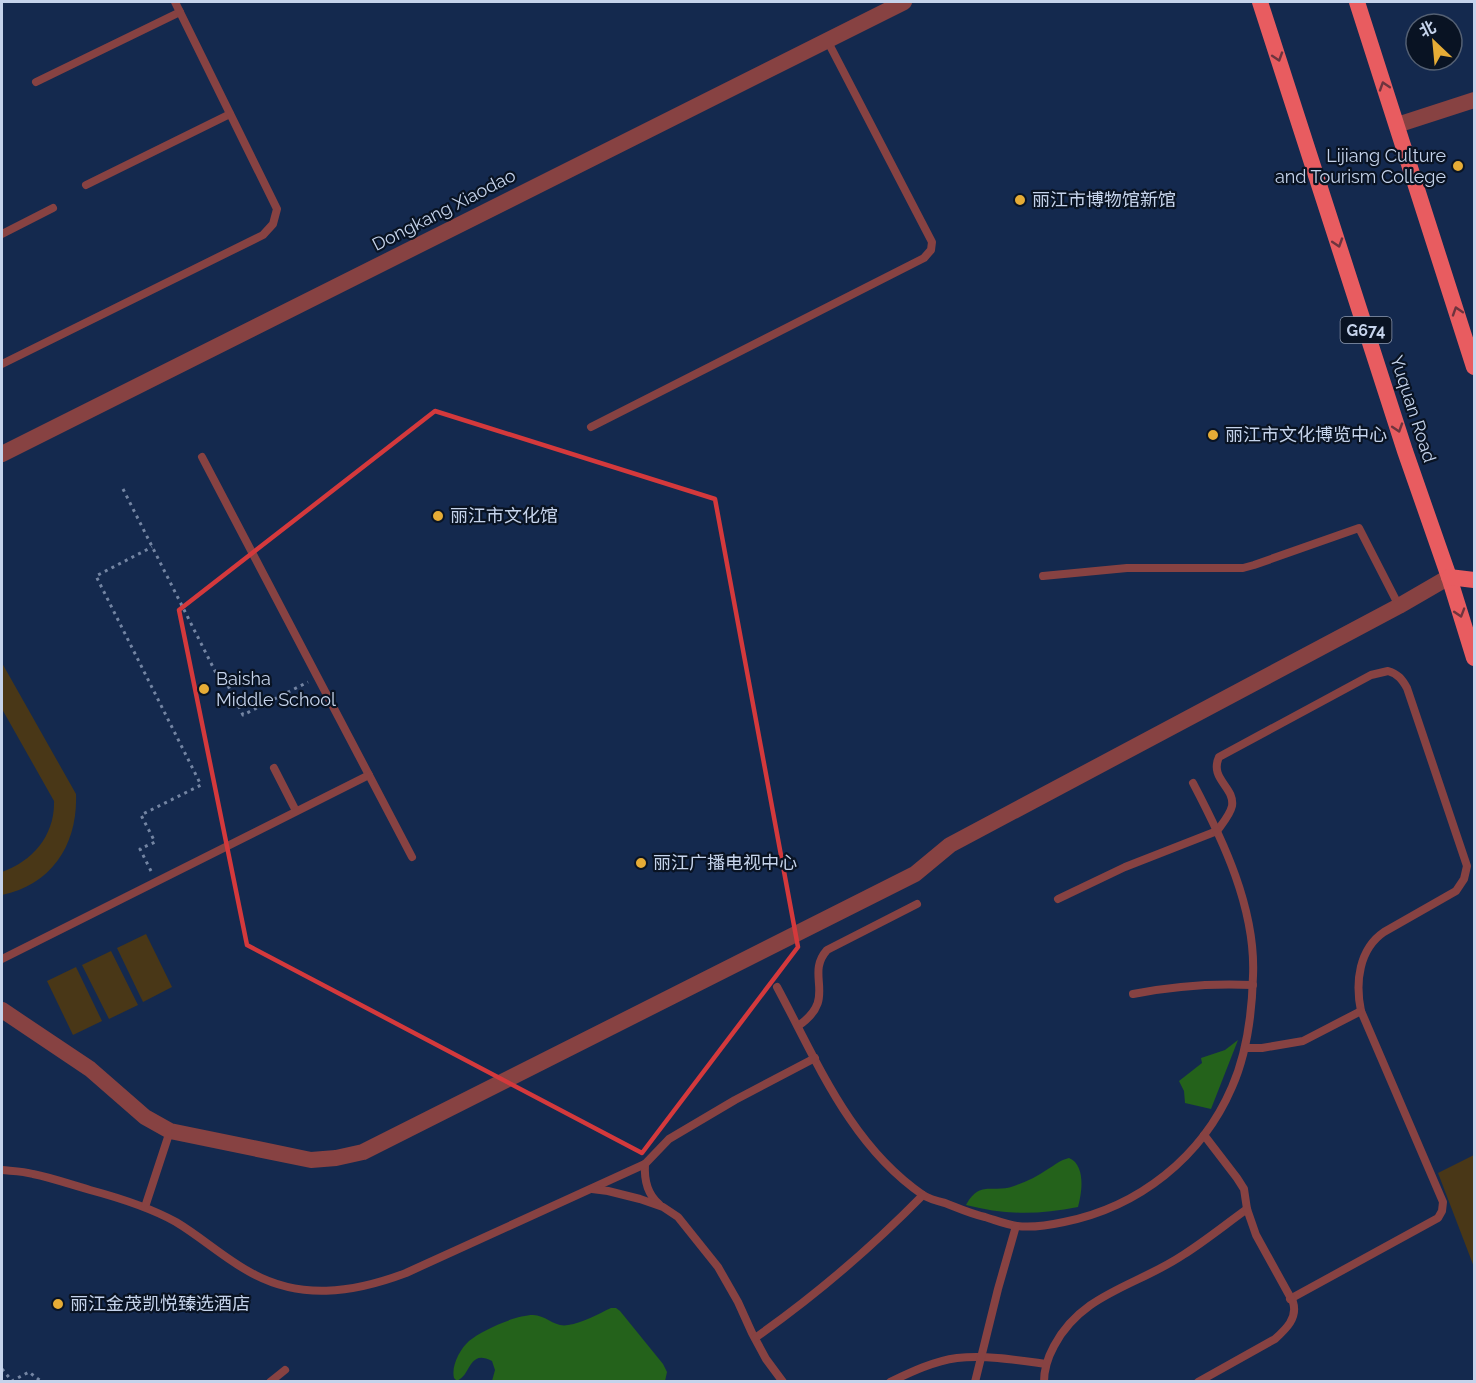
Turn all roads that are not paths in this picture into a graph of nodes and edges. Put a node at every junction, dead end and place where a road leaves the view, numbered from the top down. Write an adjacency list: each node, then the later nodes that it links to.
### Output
1 (175, 2): 5 (lane)
2 (904, 2): 6 (street, Dongkang Xiaodao)
3 (1260, 2): 20 (highway, Yuquan Road / G674, one-way to 20)
4 (1357, 2): 10 (highway, one-way to 4)
5 (180, 12): 7 (lane); 9 (lane)
6 (826, 40): 16 (lane); 17 (street, Dongkang Xiaodao)
7 (36, 82)
8 (1474, 100): 10 (street)
9 (230, 114): 11 (lane); 14 (lane)
10 (1397, 125): 15 (highway, one-way to 10)
11 (86, 185)
12 (53, 208): 13 (lane)
13 (2, 234)
14 (2, 364)
15 (1474, 367)
16 (591, 427)
17 (2, 454)
18 (202, 457): 25 (lane)
19 (1043, 576): 22 (lane)
20 (1449, 578): 21 (highway); 22 (street); 23 (highway, Yuquan Road / G674, one-way to 23)
21 (1474, 580)
22 (1399, 606): 41 (street)
23 (1474, 658)
24 (274, 768): 27 (lane)
25 (369, 775): 27 (lane); 29 (lane)
26 (1192, 783): 28 (lane)
27 (296, 811): 32 (lane)
28 (1217, 831): 30 (lane); 33 (lane); 37 (lane)
29 (412, 857)
30 (1058, 899)
31 (917, 904): 38 (lane)
32 (2, 959)
33 (1252, 985): 35 (lane); 39 (lane)
34 (777, 987): 38 (lane)
35 (1133, 994)
36 (2, 1010): 41 (street)
37 (1361, 1011): 39 (lane); 51 (lane)
38 (798, 1026): 40 (lane)
39 (1245, 1048): 42 (lane)
40 (815, 1058): 43 (lane); 46 (lane)
41 (170, 1131): 47 (lane)
42 (1204, 1135): 49 (lane); 50 (lane)
43 (645, 1164): 45 (lane); 48 (lane)
44 (2, 1170): 47 (lane)
45 (591, 1189): 47 (lane); 48 (lane)
46 (922, 1195): 50 (lane); 52 (lane)
47 (145, 1207)
48 (663, 1207): 52 (lane)
49 (1246, 1209): 51 (lane); 54 (lane)
50 (1016, 1226): 53 (lane)
51 (1290, 1299): 61 (lane)
52 (755, 1338): 57 (lane)
53 (981, 1357): 54 (lane); 58 (lane); 59 (lane)
54 (1046, 1364): 60 (lane)
55 (285, 1370): 56 (lane)
56 (270, 1382)
57 (783, 1382)
58 (890, 1382)
59 (975, 1382)
60 (1044, 1382)
61 (1198, 1382)

